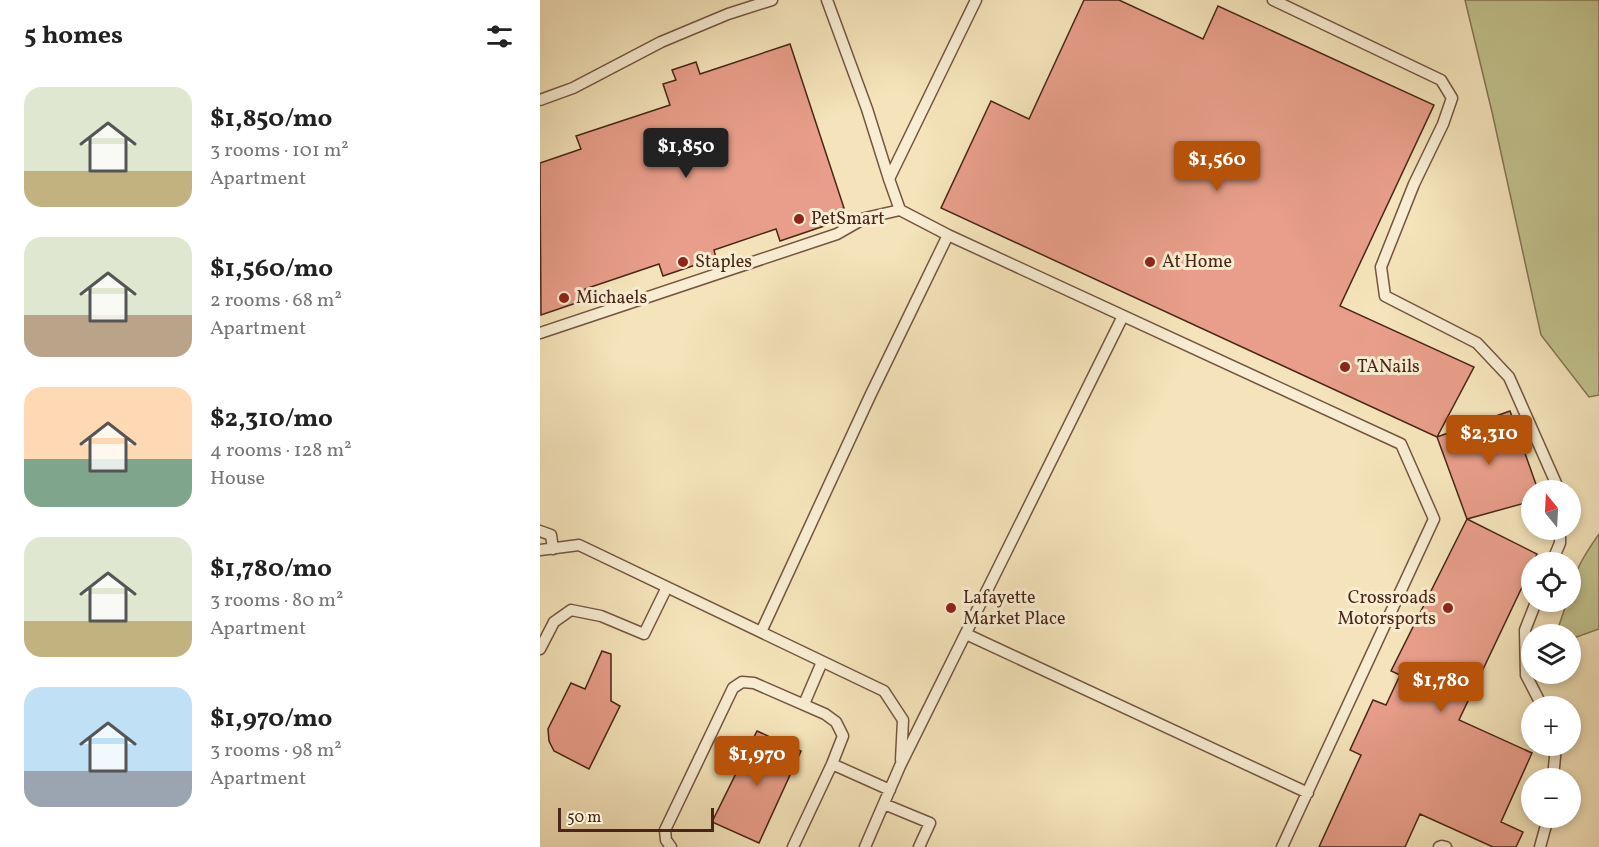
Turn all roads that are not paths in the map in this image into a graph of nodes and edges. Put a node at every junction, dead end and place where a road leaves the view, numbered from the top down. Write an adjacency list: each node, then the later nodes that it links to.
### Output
1 (772, 0): 5 (lane)
2 (827, 0): 6 (lane)
3 (976, 0): 6 (lane)
4 (1273, 0): 11 (lane)
5 (540, 99)
6 (889, 179): 7 (lane)
7 (900, 210): 8 (lane); 10 (lane)
8 (948, 235): 9 (lane); 17 (lane)
9 (1123, 315): 18 (lane); 26 (lane)
10 (540, 333)
11 (1555, 480)
12 (540, 531): 13 (lane)
13 (553, 549): 14 (lane); 15 (lane)
14 (540, 550)
15 (667, 587): 17 (lane); 19 (lane)
16 (1532, 612): 21 (lane)
17 (761, 632): 20 (lane)
18 (966, 634): 24 (lane); 26 (lane)
19 (540, 649)
20 (822, 662): 22 (lane); 24 (lane)
21 (1537, 696)
22 (804, 704): 23 (lane); 29 (lane)
23 (832, 764): 25 (lane); 30 (lane)
24 (900, 766): 25 (lane)
25 (890, 790): 27 (lane)
26 (1308, 793): 33 (lane)
27 (884, 804): 31 (lane); 32 (lane)
28 (1545, 828): 36 (lane)
29 (671, 847)
30 (793, 847)
31 (865, 847)
32 (919, 847)
33 (1282, 847)
34 (1439, 847): 35 (lane)
35 (1446, 847)
36 (1540, 847)

